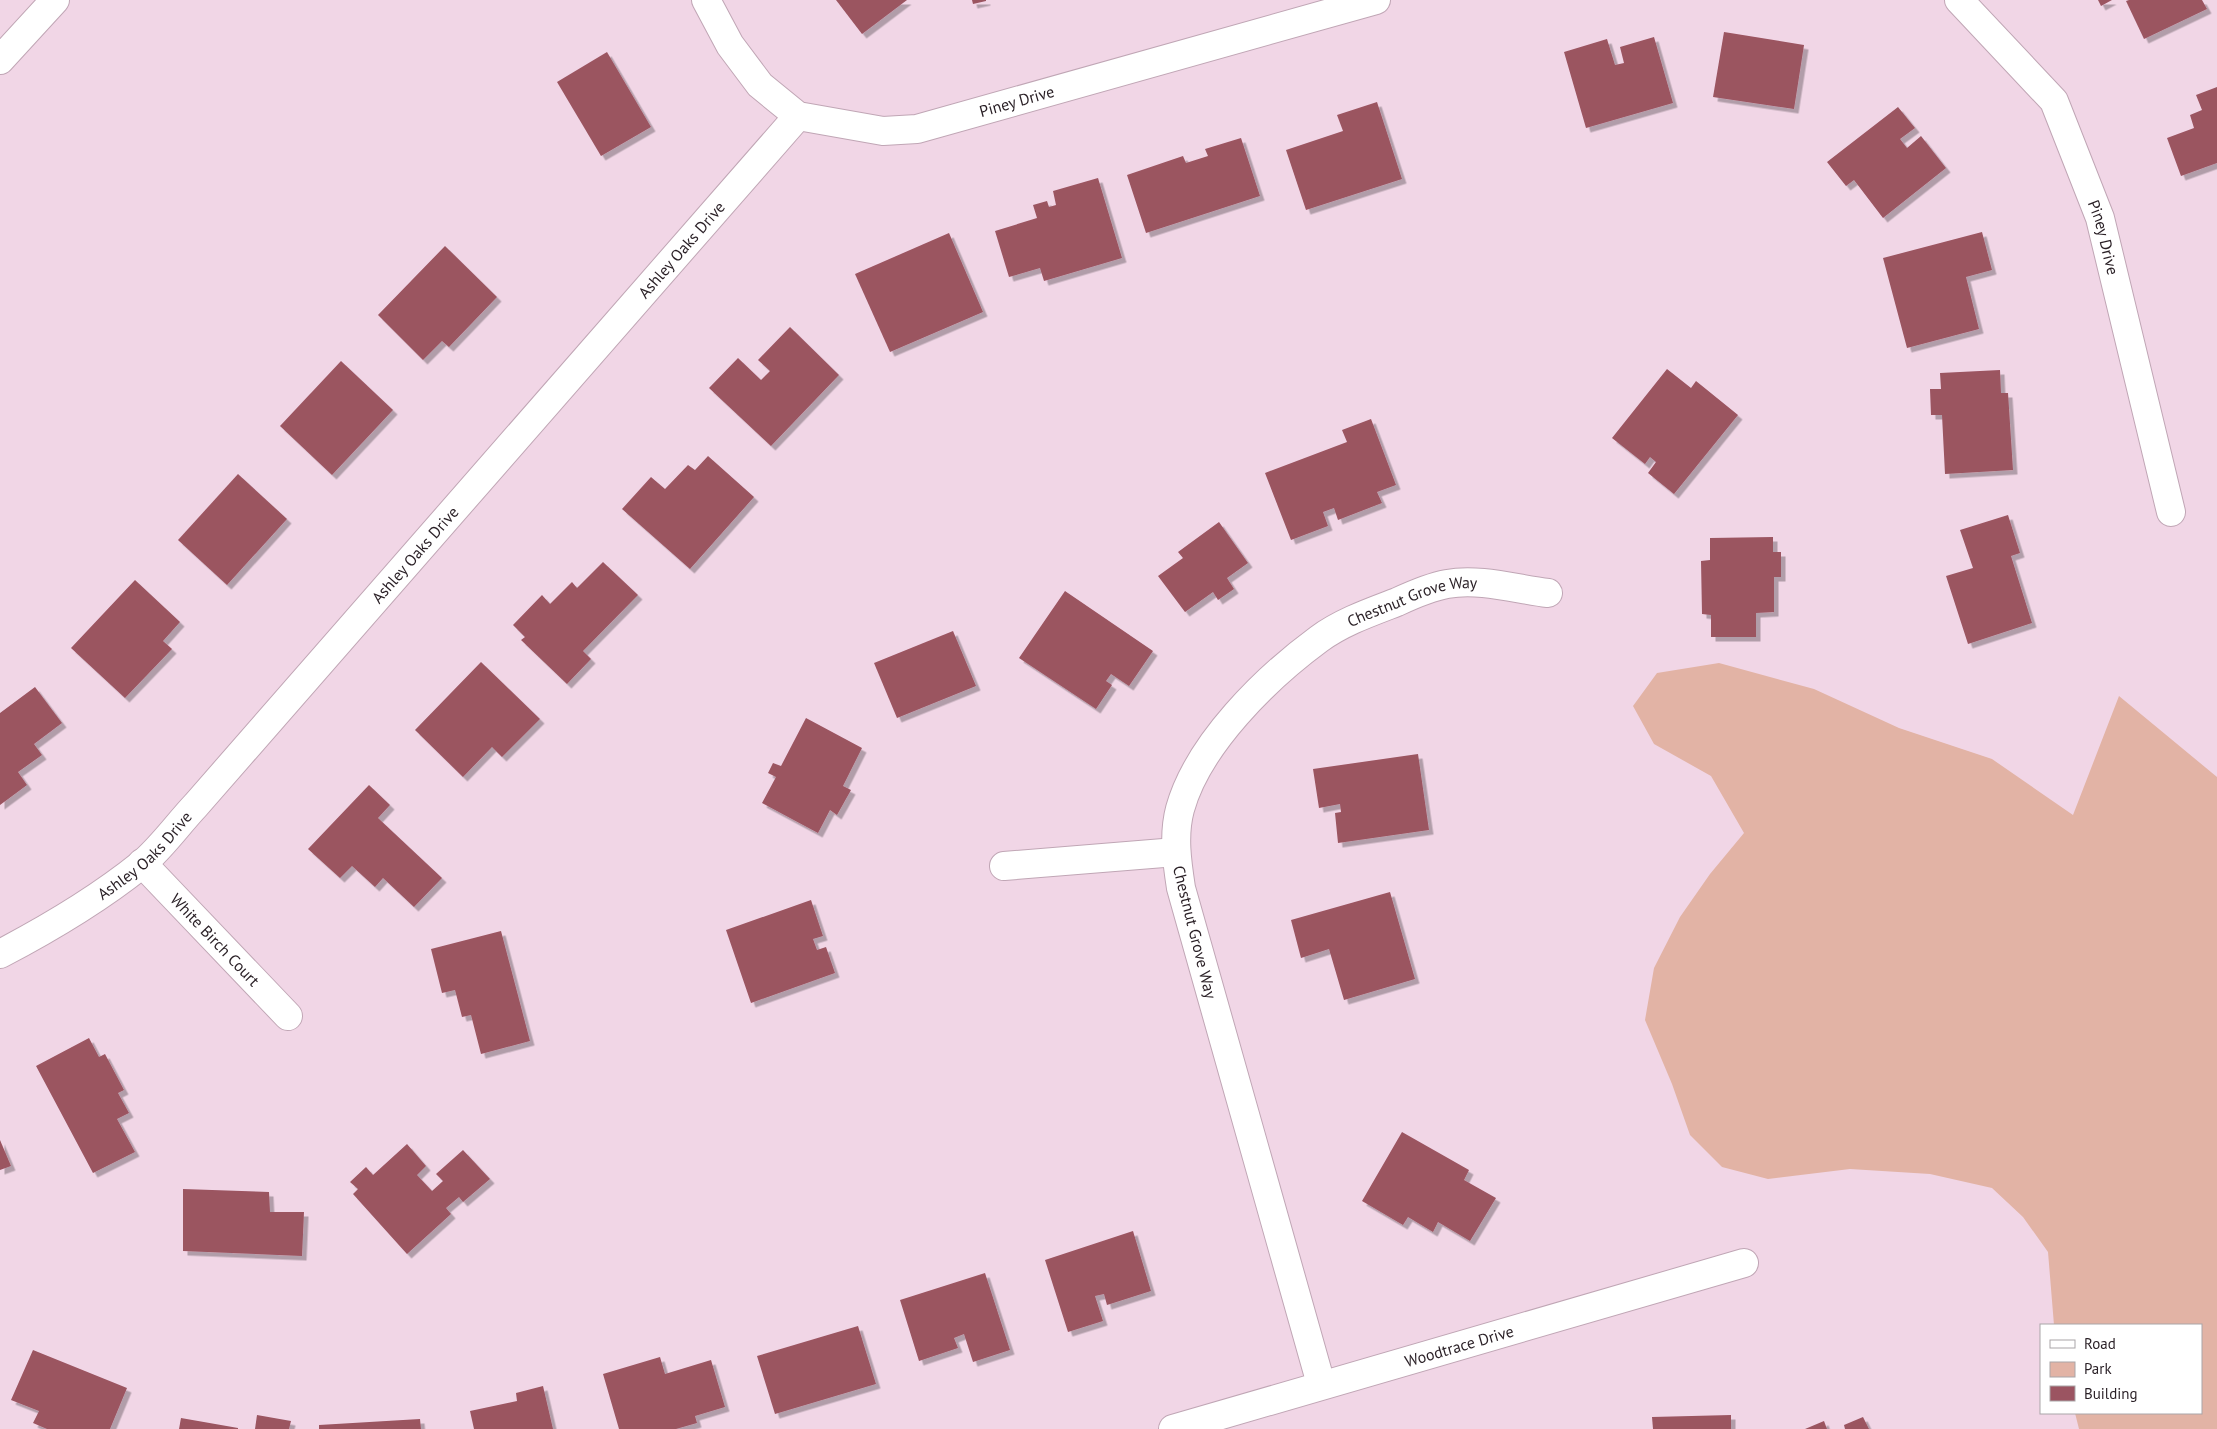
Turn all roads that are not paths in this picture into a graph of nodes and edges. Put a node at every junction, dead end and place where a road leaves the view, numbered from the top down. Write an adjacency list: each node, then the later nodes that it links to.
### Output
1 (55, 0): 5 (street)
2 (706, 0): 6 (street, Piney Drive)
3 (1376, 0): 6 (street, Piney Drive)
4 (1959, 0): 7 (street, Piney Drive)
5 (0, 60)
6 (798, 116): 10 (street, Ashley Oaks Drive)
7 (2171, 512)
8 (1548, 593): 9 (street, Chestnut Grove Way)
9 (1176, 852): 11 (street); 15 (street, Chestnut Grove Way)
10 (142, 863): 12 (street, Ashley Oaks Drive); 13 (street, White Birch Court)
11 (1004, 866)
12 (0, 954)
13 (288, 1016)
14 (1744, 1263): 15 (street, Woodtrace Drive)
15 (1321, 1384): 16 (street, Woodtrace Drive)
16 (1173, 1429)

